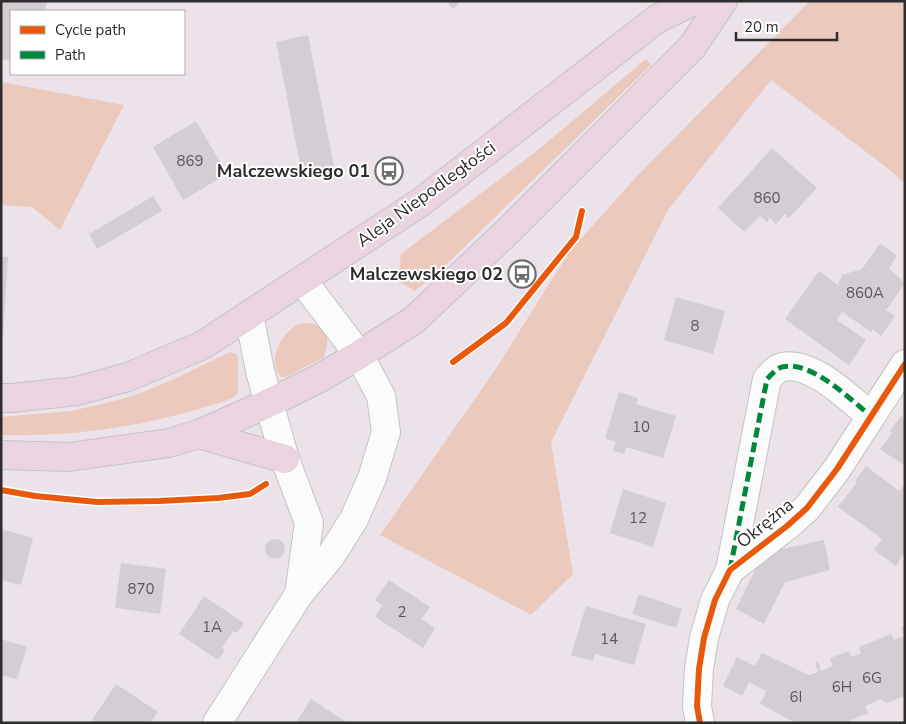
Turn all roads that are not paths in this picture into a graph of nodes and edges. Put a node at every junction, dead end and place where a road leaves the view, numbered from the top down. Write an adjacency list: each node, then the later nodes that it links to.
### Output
1 (694, 1): 3 (main road, Aleja Niepodległości)
2 (723, 1): 5 (main road)
3 (302, 280): 4 (main road, Aleja Niepodległości); 5 (main road)
4 (249, 315): 7 (main road, Aleja Niepodległości); 8 (main road)
5 (359, 355): 8 (main road); 14 (main road)
6 (905, 364): 9 (main road, Okrężna)
7 (1, 398)
8 (268, 403): 10 (main road); 12 (main road)
9 (871, 416): 13 (main road, Okrężna); 13 (main road, Okrężna)
10 (199, 434): 11 (main road); 12 (main road)
11 (1, 455)
12 (285, 459): 14 (main road)
13 (730, 570): 16 (main road, Okrężna)
14 (298, 594): 15 (main road)
15 (217, 723)
16 (700, 723)

